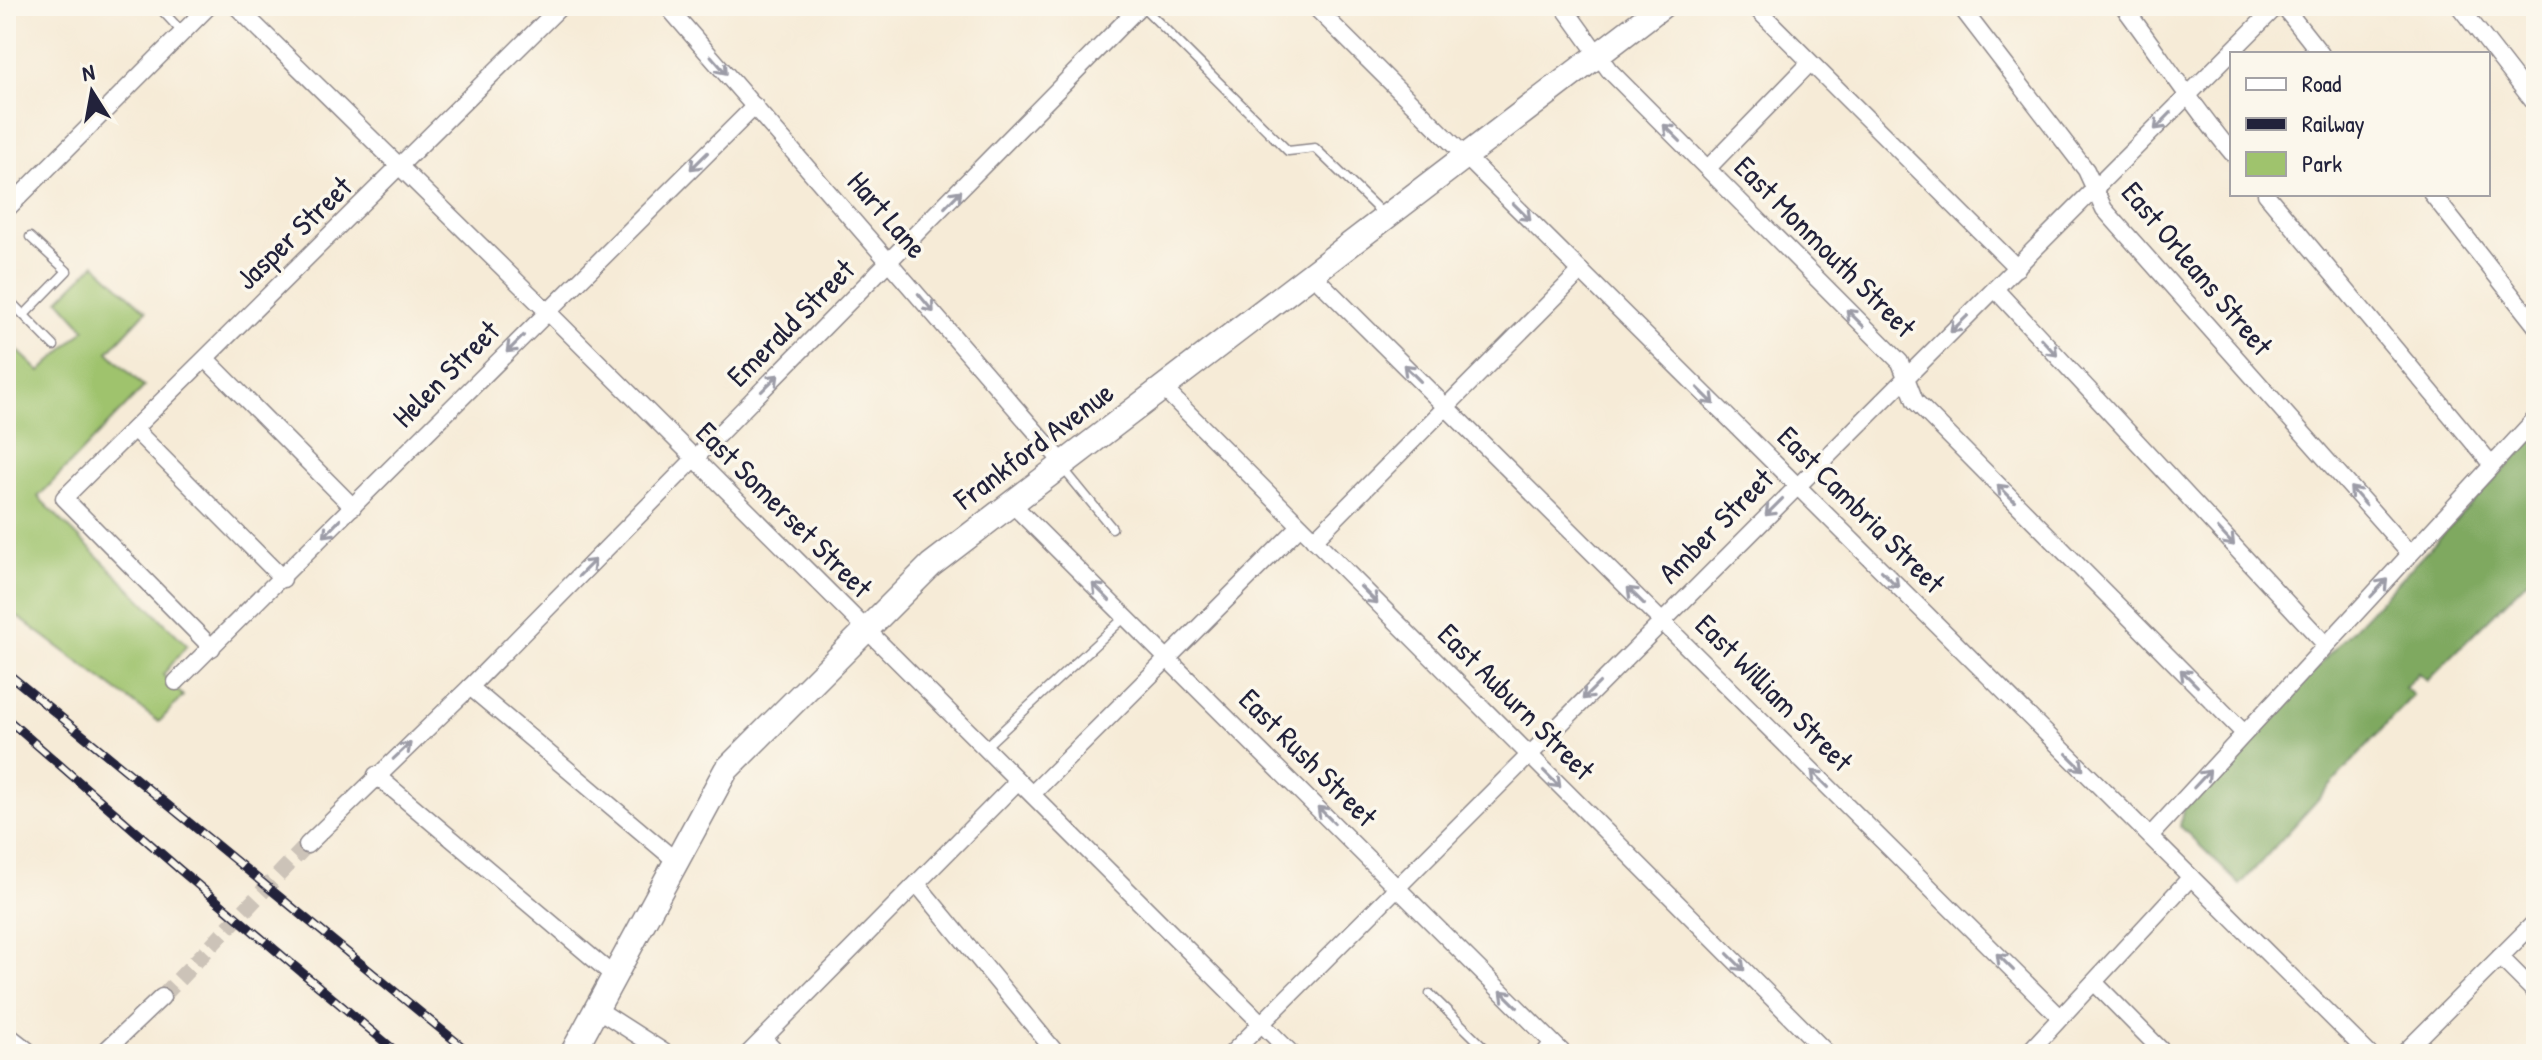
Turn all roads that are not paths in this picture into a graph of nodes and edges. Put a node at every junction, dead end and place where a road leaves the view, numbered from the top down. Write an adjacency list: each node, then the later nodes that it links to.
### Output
1 (158, 6): 15 (lane)
2 (209, 6): 15 (street)
3 (236, 6): 26 (street, East Somerset Street)
4 (561, 6): 26 (street, Jasper Street)
5 (667, 6): 23 (street, Hart Lane, one-way to 23)
6 (1141, 6): 32 (lane); 34 (street, Emerald Street, one-way to 6)
7 (1314, 6): 25 (street, East Cambria Street)
8 (1563, 6): 19 (street, East Monmouth Street)
9 (1662, 6): 19 (main road, Frankford Avenue)
10 (1754, 6): 20 (street)
11 (1960, 6): 28 (street, East Orleans Street)
12 (2123, 6): 21 (street)
13 (2280, 6): 16 (street, Amber Street); 17 (street)
14 (2459, 6): 22 (street)
15 (182, 33): 31 (street)
16 (2233, 52)
17 (2319, 52)
18 (2230, 55): 21 (street, Amber Street)
19 (1599, 56): 25 (main road, Frankford Avenue); 27 (street, East Monmouth Street, one-way to 19)
20 (1810, 63): 27 (street); 35 (street)
21 (2188, 96): 24 (street); 28 (street, Amber Street, one-way to 28)
22 (2536, 105)
23 (755, 106): 34 (street, Hart Lane); 40 (street, Helen Street, one-way to 40)
24 (2230, 150)
25 (1466, 157): 32 (main road, Frankford Avenue); 36 (street, East Cambria Street, one-way to 36)
26 (400, 168): 40 (street, East Somerset Street); 44 (street, Jasper Street)
27 (1708, 168): 45 (street, East Monmouth Street, one-way to 27)
28 (2095, 191): 35 (street, Amber Street); 59 (street, East Orleans Street, one-way to 28)
29 (2268, 196): 52 (street)
30 (2434, 196): 42 (street)
31 (6, 210)
32 (1387, 217): 37 (main road, Frankford Avenue)
33 (30, 237): 41 (lane)
34 (891, 262): 50 (street, Emerald Street, one-way to 34); 51 (street, Hart Lane, one-way to 51)
35 (2017, 268): 38 (street, Amber Street)
36 (1581, 271): 47 (street); 53 (street, East Cambria Street, one-way to 53)
37 (1312, 274): 46 (main road, Frankford Avenue); 47 (street, East William Street, one-way to 37)
38 (1995, 289): 45 (street, Amber Street, one-way to 45); 64 (street, one-way to 64)
39 (6, 297): 41 (lane)
40 (548, 312): 50 (street, East Somerset Street); 55 (street, Helen Street, one-way to 55)
41 (24, 315): 43 (lane)
42 (2536, 326)
43 (54, 346)
44 (206, 359): 49 (street, Jasper Street); 55 (street)
45 (1906, 376): 53 (street, Amber Street); 69 (street, East Monmouth Street, one-way to 45)
46 (1164, 389): 51 (main road, Frankford Avenue); 56 (street, East Auburn Street)
47 (1446, 406): 58 (street); 62 (street, East William Street, one-way to 47)
48 (2536, 418): 52 (street)
49 (134, 429): 60 (street); 65 (street, Jasper Street)
50 (693, 460): 63 (street, East Somerset Street); 68 (street, Emerald Street, one-way to 50)
51 (1061, 464): 54 (main road, Frankford Avenue); 57 (lane)
52 (2492, 465): 59 (street)
53 (1796, 485): 62 (street, Amber Street, one-way to 62); 75 (street, East Cambria Street, one-way to 75)
54 (1012, 504): 61 (street, East Rush Street, one-way to 54); 63 (main road, Frankford Avenue)
55 (353, 507): 60 (street, Helen Street, one-way to 60)
56 (1300, 526): 58 (street, East Auburn Street); 66 (street)
57 (1112, 528)
58 (1314, 540): 71 (street, East Auburn Street, one-way to 71)
59 (2410, 554): 64 (street, one-way to 59)
60 (283, 579): 65 (street, Helen Street)
61 (1125, 616): 66 (street, East Rush Street); 70 (lane)
62 (1661, 621): 71 (street, Amber Street, one-way to 71); 89 (street, East William Street, one-way to 62)
63 (866, 630): 70 (street, East Somerset Street); 77 (main road, Frankford Avenue)
64 (2326, 645): 69 (street)
65 (212, 648): 67 (street, Helen Street)
66 (1167, 658): 74 (street); 80 (street, East Rush Street, one-way to 66)
67 (176, 682)
68 (470, 687): 72 (street, Emerald Street, one-way to 68); 77 (street)
69 (2244, 733): 75 (street, one-way to 69)
70 (985, 747): 73 (street, East Somerset Street)
71 (1528, 755): 80 (street, Amber Street); 106 (street, East Auburn Street, one-way to 106)
72 (376, 775): 76 (street, Emerald Street); 83 (street)
73 (1018, 781): 74 (street, East Somerset Street); 79 (street)
74 (1032, 794): 90 (street, East Somerset Street)
75 (2150, 836): 78 (street, East Cambria Street)
76 (307, 845)
77 (676, 861): 83 (main road, Frankford Avenue)
78 (2191, 877): 84 (street); 109 (street, East Cambria Street)
79 (917, 884): 92 (street); 100 (street)
80 (1399, 887): 90 (street, Amber Street); 93 (street, East Rush Street, one-way to 80)
81 (2536, 921): 82 (street)
82 (2500, 957): 85 (street); 110 (street)
83 (614, 976): 88 (main road, Frankford Avenue)
84 (2094, 982): 89 (street); 108 (street)
85 (2536, 993)
86 (1430, 994): 103 (lane)
87 (162, 997): 95 (street)
88 (597, 1009): 96 (main road, Frankford Avenue); 97 (street)
89 (2060, 1017): 107 (street)
90 (1261, 1023): 101 (street, Amber Street); 102 (street, East Somerset Street)
91 (6, 1040): 94 (main road)
92 (764, 1040): 98 (street); 99 (street)
93 (1550, 1040): 104 (lane); 105 (street, East Rush Street)
94 (24, 1054)
95 (102, 1054)
96 (572, 1054)
97 (667, 1054)
98 (748, 1054)
99 (778, 1054)
100 (1057, 1054)
101 (1231, 1054)
102 (1292, 1054)
103 (1491, 1054)
104 (1539, 1054)
105 (1564, 1054)
106 (1828, 1054)
107 (2027, 1054)
108 (2165, 1054)
109 (2369, 1054)
110 (2403, 1054)

